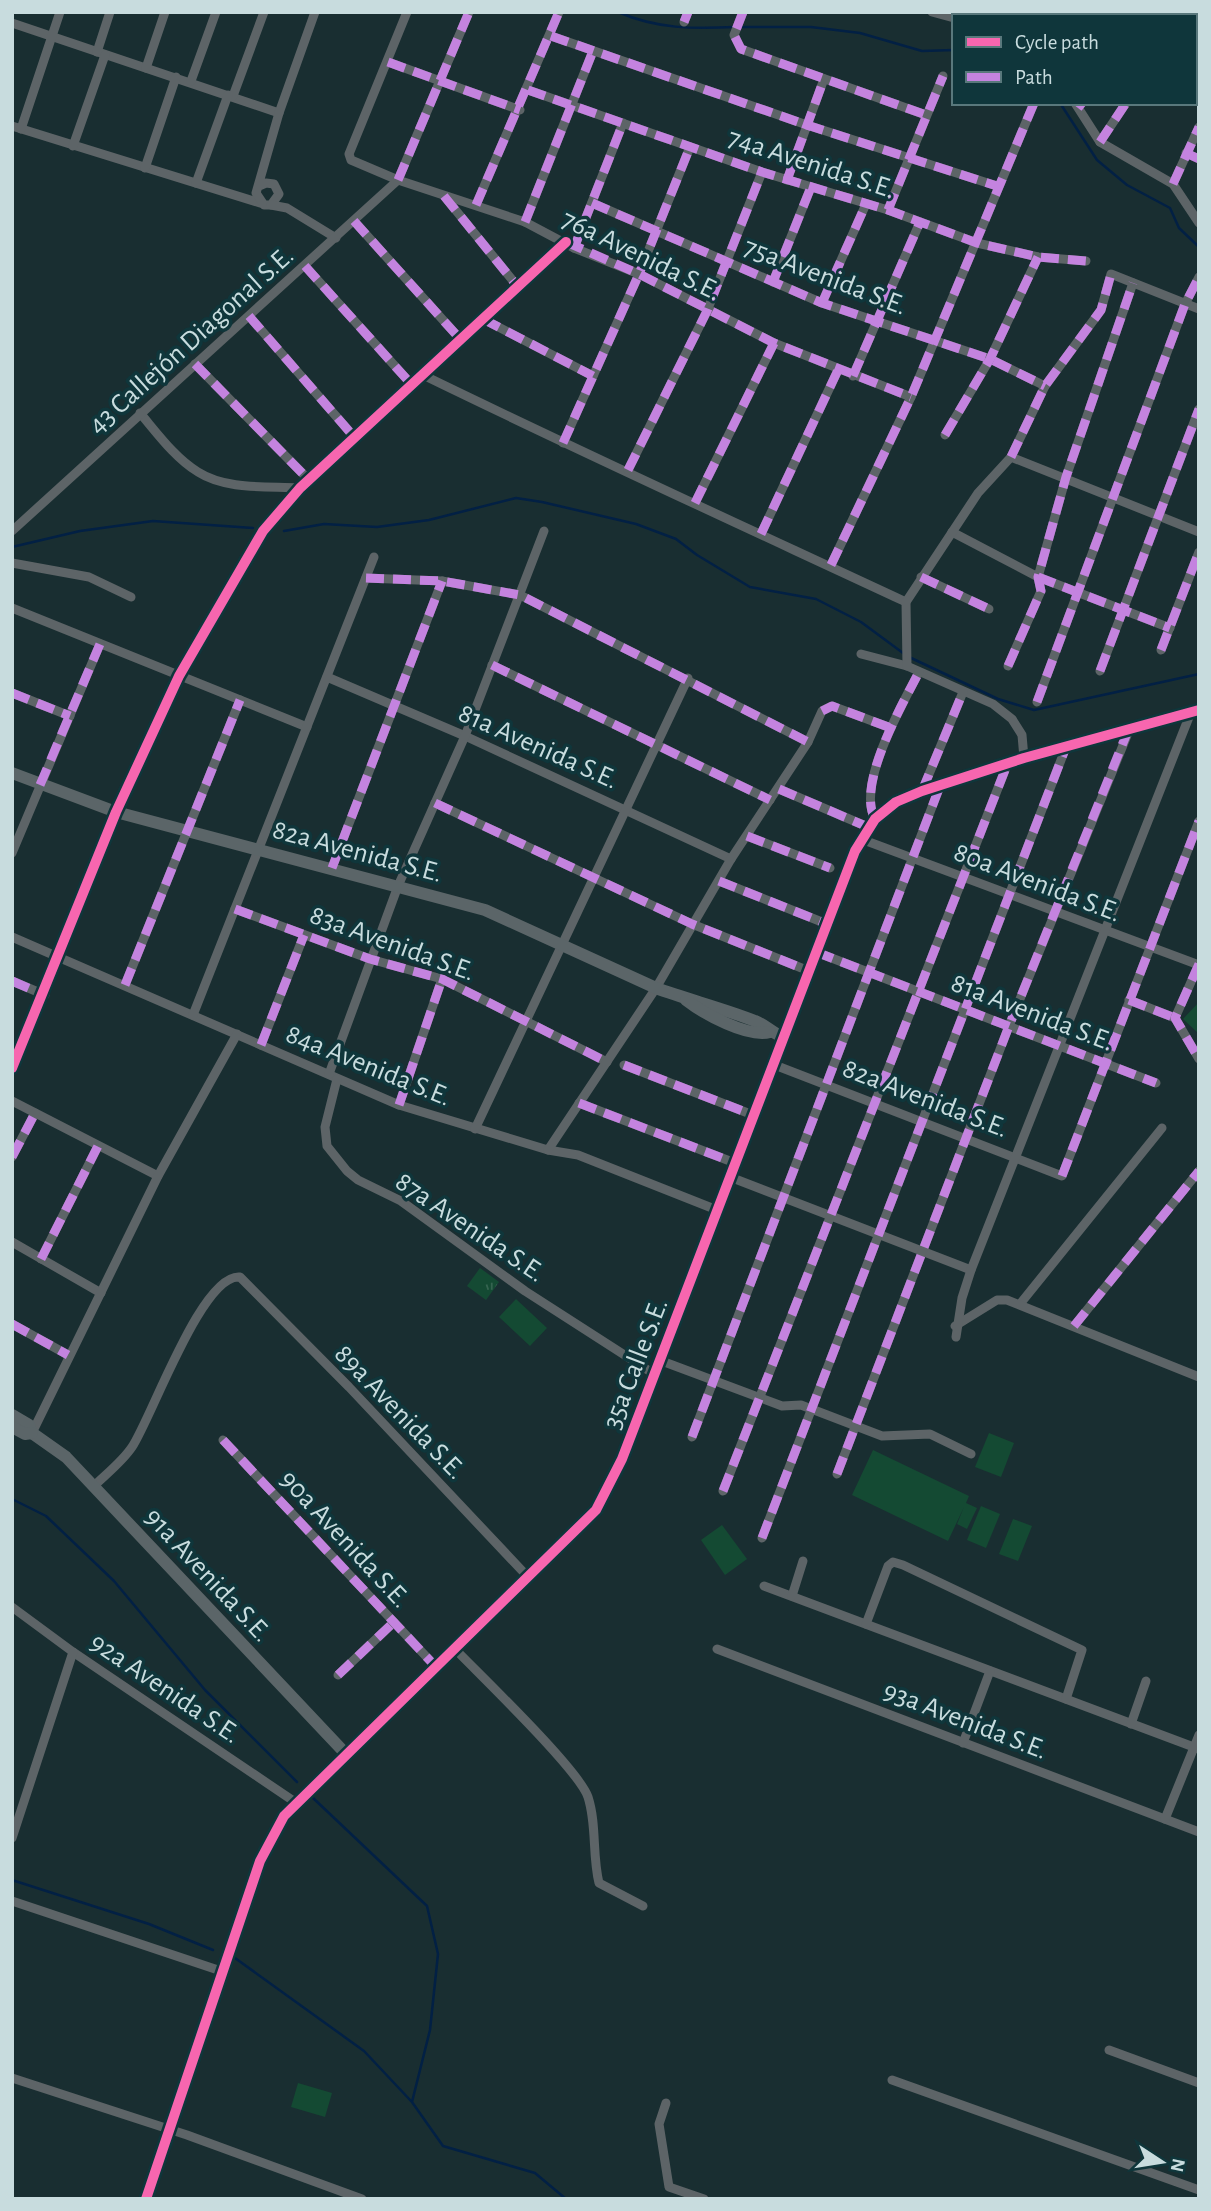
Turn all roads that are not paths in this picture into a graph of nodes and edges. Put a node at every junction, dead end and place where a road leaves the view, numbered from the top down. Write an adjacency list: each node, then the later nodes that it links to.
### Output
1 (60, 12): 17 (street)
2 (110, 12): 19 (street)
3 (164, 12): 21 (street)
4 (216, 12): 25 (street)
5 (264, 12): 28 (street)
6 (316, 12): 34 (street)
7 (407, 12): 20 (street)
8 (469, 12): 26 (street)
9 (559, 12): 16 (street)
10 (688, 12): 14 (street)
11 (743, 12): 24 (street)
12 (932, 12): 13 (street)
13 (952, 17)
14 (684, 22)
15 (12, 23): 17 (street)
16 (551, 36): 18 (street); 27 (street)
17 (51, 37): 19 (street); 39 (street)
18 (593, 51): 29 (street); 37 (street)
19 (101, 54): 21 (street); 41 (street)
20 (388, 62): 26 (street); 49 (street, 76a Avenida S.E.)
21 (146, 68): 23 (street)
22 (943, 76): 35 (street)
23 (176, 77): 25 (street); 46 (street)
24 (824, 79): 35 (street); 37 (street)
25 (191, 81): 28 (street)
26 (439, 82): 33 (street); 49 (street)
27 (528, 90): 29 (street, 74a Avenida S.E.); 33 (street)
28 (231, 95): 34 (street); 51 (street)
29 (571, 105): 36 (street, 74a Avenida S.E.); 68 (street)
30 (1033, 105): 54 (street)
31 (1078, 105): 40 (street)
32 (1125, 105): 40 (street)
33 (520, 110): 64 (street)
34 (279, 113): 47 (street)
35 (926, 115): 44 (street)
36 (623, 123): 42 (street, 74a Avenida S.E.); 60 (street)
37 (807, 125): 44 (street); 50 (street)
38 (1199, 127): 43 (street)
39 (16, 128): 41 (street)
40 (1100, 142): 53 (street)
41 (73, 146): 46 (street)
42 (690, 147): 48 (street, 74a Avenida S.E.); 71 (street)
43 (1186, 153): 45 (street); 53 (street)
44 (907, 158): 54 (street); 66 (street)
45 (1199, 159)
46 (145, 168): 51 (street)
47 (262, 168): 52 (street); 56 (street)
48 (762, 172): 50 (street, 74a Avenida S.E.); 77 (street)
49 (398, 180): 58 (street, 76a Avenida S.E.); 67 (street, 43 Callejón Diagonal S.E.)
50 (787, 180): 55 (street, 74a Avenida S.E.)
51 (196, 183): 59 (street)
52 (270, 183): 56 (street); 57 (street)
53 (1173, 184): 70 (street)
54 (997, 186): 73 (street)
55 (811, 187): 62 (street, 74a Avenida S.E.); 81 (street)
56 (258, 188): 59 (street); 61 (street)
57 (278, 190): 63 (street); 65 (street)
58 (444, 196): 64 (street, 76a Avenida S.E.); 83 (street)
59 (242, 197): 61 (street)
60 (592, 202): 71 (street, 75a Avenida S.E.); 74 (street)
61 (260, 203): 63 (street)
62 (866, 204): 66 (street, 74a Avenida S.E.); 84 (street)
63 (271, 205): 65 (street)
64 (476, 205): 68 (street, 76a Avenida S.E.)
65 (287, 208): 72 (street)
66 (888, 210): 69 (street, 74a Avenida S.E.)
67 (354, 221): 72 (street, 43 Callejón Diagonal S.E.); 91 (street)
68 (525, 222): 74 (street, 76a Avenida S.E.)
69 (920, 222): 73 (street, 74a Avenida S.E.); 90 (street)
70 (1199, 223)
71 (657, 229): 77 (street, 75a Avenida S.E.); 79 (street)
72 (336, 238): 78 (street, 43 Callejón Diagonal S.E.)
73 (977, 243): 75 (street, 74a Avenida S.E.); 92 (street)
74 (570, 245): 79 (street, 76a Avenida S.E.); 83 (street)
75 (1038, 257): 76 (street, 74a Avenida S.E.); 94 (street)
76 (1086, 261)
77 (726, 262): 81 (street, 75a Avenida S.E.); 87 (street)
78 (305, 266): 88 (street, 43 Callejón Diagonal S.E.); 100 (street)
79 (639, 274): 87 (street, 76a Avenida S.E.); 98 (street)
80 (1199, 277): 85 (street)
81 (773, 282): 84 (street, 75a Avenida S.E.)
82 (1133, 283): 85 (street); 101 (street); 111 (street)
83 (518, 287): 89 (street)
84 (822, 303): 90 (street, 75a Avenida S.E.)
85 (1185, 304): 86 (street); 114 (street)
86 (1199, 309)
87 (707, 311): 93 (street, 76a Avenida S.E.); 110 (street)
88 (250, 316): 95 (street, 43 Callejón Diagonal S.E.); 107 (street)
89 (483, 319): 91 (street); 98 (street)
90 (879, 322): 92 (street, 75a Avenida S.E.); 99 (street)
91 (461, 340): 97 (street)
92 (935, 340): 94 (street, 75a Avenida S.E.); 102 (street)
93 (774, 343): 96 (street, 76a Avenida S.E.); 115 (street)
94 (990, 359): 101 (street, 75a Avenida S.E.); 106 (street)
95 (195, 364): 104 (street, 43 Callejón Diagonal S.E.); 112 (street)
96 (838, 370): 99 (street, 76a Avenida S.E.); 121 (street)
97 (423, 374): 100 (street); 108 (street)
98 (593, 376): 108 (street)
99 (853, 376): 102 (street, 76a Avenida S.E.)
100 (412, 385): 107 (street)
101 (1045, 386): 109 (street)
102 (911, 397): 125 (street)
103 (1199, 409): 105 (street)
104 (140, 413): 113 (street); 117 (street, 43 Callejón Diagonal S.E.)
105 (1197, 421): 116 (street)
106 (945, 435)
107 (355, 438): 112 (street)
108 (562, 443): 110 (street)
109 (1011, 457): 111 (street); 119 (street)
110 (628, 470): 115 (street)
111 (1066, 477): 114 (street); 126 (street)
112 (309, 480): 113 (street)
113 (300, 488): 146 (street)
114 (1112, 498): 116 (street); 130 (street)
115 (695, 503): 121 (street)
116 (1158, 516): 120 (street); 136 (street)
117 (12, 531)
118 (544, 531): 131 (street, 87a Avenida S.E.)
119 (952, 532): 126 (street); 128 (street)
120 (1199, 532)
121 (761, 534): 125 (street)
122 (1199, 552): 137 (street)
123 (374, 557): 127 (street)
124 (12, 564): 132 (street)
125 (831, 565): 133 (street)
126 (1038, 577): 130 (street); 143 (street)
127 (366, 578): 129 (street); 147 (street)
128 (921, 578): 133 (street); 135 (street)
129 (442, 581): 131 (street); 153 (street)
130 (1078, 591): 136 (street); 152 (street)
131 (520, 594): 141 (street, 87a Avenida S.E.); 148 (street)
132 (131, 597)
133 (906, 602): 142 (street)
134 (12, 608): 138 (street)
135 (989, 609)
136 (1123, 610): 137 (street); 144 (street)
137 (1170, 628): 139 (street)
138 (100, 644): 146 (street); 155 (street)
139 (1161, 650)
140 (861, 654): 142 (street)
141 (492, 665): 159 (street, 87a Avenida S.E.); 161 (street)
142 (907, 666): 145 (street)
143 (1008, 666)
144 (1100, 670)
145 (919, 672): 149 (street); 157 (street)
146 (179, 676): 151 (street); 173 (street)
147 (327, 677): 153 (street, 81a Avenida S.E.); 156 (street)
148 (688, 678): 160 (street); 161 (street)
149 (963, 692): 163 (street); 169 (street)
150 (12, 693): 155 (street)
151 (240, 700): 156 (street); 176 (street)
152 (1037, 702)
153 (396, 707): 159 (street, 81a Avenida S.E.); 182 (street)
154 (1195, 711): 158 (street); 193 (street)
155 (70, 716): 166 (street)
156 (307, 727): 178 (street)
157 (891, 728): 160 (street); 175 (street)
158 (1130, 728): 162 (street); 190 (street)
159 (465, 736): 171 (street, 87a Avenida S.E.); 172 (street, 81a Avenida S.E.)
160 (808, 742): 168 (street)
161 (656, 745): 170 (street); 172 (street)
162 (1066, 747): 163 (street); 188 (street)
163 (1024, 758): 164 (street)
164 (1007, 765): 167 (street); 184 (street)
165 (12, 774): 166 (street, 82a Avenida S.E.)
166 (40, 785): 173 (street, 82a Avenida S.E.); 179 (street)
167 (940, 786): 169 (street); 180 (street)
168 (779, 789): 170 (street); 175 (street, 80a Avenida S.E.)
169 (922, 791): 175 (street)
170 (770, 800): 177 (street)
171 (435, 803): 185 (street); 187 (street, 87a Avenida S.E.)
172 (626, 810): 181 (street, 81a Avenida S.E.); 185 (street)
173 (116, 813): 176 (street, 82a Avenida S.E.); 199 (street)
174 (1199, 821): 197 (street)
175 (868, 828): 180 (street, 80a Avenida S.E.); 192 (street, 35a Calle S.E.)
176 (189, 832): 178 (street, 82a Avenida S.E.); 206 (street)
177 (747, 836): 181 (street); 183 (street)
178 (259, 849): 182 (street, 82a Avenida S.E.); 189 (street)
179 (12, 853)
180 (914, 858): 184 (street, 80a Avenida S.E.); 203 (street)
181 (731, 859): 186 (street)
182 (332, 869): 187 (street, 82a Avenida S.E.)
183 (830, 869)
184 (962, 876): 188 (street, 80a Avenida S.E.); 208 (street)
185 (594, 877): 191 (street); 196 (street)
186 (719, 881): 191 (street); 192 (street)
187 (398, 886): 196 (street, 82a Avenida S.E.); 200 (street, 87a Avenida S.E.)
188 (1009, 894): 190 (street, 80a Avenida S.E.); 211 (street)
189 (235, 909): 194 (street, 83a Avenida S.E.); 212 (street)
190 (1057, 912): 193 (street, 80a Avenida S.E.); 215 (street)
191 (692, 924): 202 (street); 207 (street)
192 (827, 924): 198 (street, 35a Calle S.E.)
193 (1105, 930): 197 (street, 80a Avenida S.E.); 221 (street)
194 (304, 935): 200 (street, 83a Avenida S.E.); 220 (street)
195 (12, 937): 199 (street, 84a Avenida S.E.)
196 (562, 945): 207 (street, 82a Avenida S.E.); 214 (street)
197 (1151, 948): 201 (street, 80a Avenida S.E.); 210 (street)
198 (816, 952): 202 (street, 35a Calle S.E.); 203 (street, 81a Avenida S.E.)
199 (59, 956): 206 (street, 84a Avenida S.E.); 209 (street)
200 (370, 959): 204 (street, 83a Avenida S.E.); 228 (street, 87a Avenida S.E.)
201 (1199, 965): 213 (street)
202 (809, 971): 217 (street, 35a Calle S.E.)
203 (870, 973): 208 (street, 81a Avenida S.E.); 230 (street)
204 (442, 979): 214 (street, 83a Avenida S.E.); 234 (street)
205 (12, 981): 209 (street)
206 (125, 985): 212 (street, 84a Avenida S.E.)
207 (656, 988): 217 (street, 82a Avenida S.E.); 223 (street)
208 (918, 992): 211 (street, 81a Avenida S.E.); 233 (street)
209 (45, 995): 219 (street)
210 (1129, 1000): 213 (street); 224 (street)
211 (964, 1009): 215 (street, 81a Avenida S.E.); 237 (street)
212 (193, 1015): 216 (street, 84a Avenida S.E.)
213 (1175, 1018): 222 (street)
214 (527, 1020): 223 (street, 83a Avenida S.E.); 239 (street)
215 (1009, 1027): 221 (street, 81a Avenida S.E.); 240 (street)
216 (237, 1034): 220 (street, 84a Avenida S.E.); 247 (street)
217 (783, 1037): 226 (street, 35a Calle S.E.)
218 (12, 1040): 219 (street)
219 (24, 1045): 227 (street)
220 (261, 1045): 228 (street, 84a Avenida S.E.)
221 (1057, 1045): 224 (street, 81a Avenida S.E.); 244 (street)
222 (1199, 1059)
223 (607, 1062): 232 (street)
224 (1105, 1063): 229 (street, 81a Avenida S.E.); 244 (street, 82a Avenida S.E.)
225 (624, 1065): 236 (street)
226 (772, 1065): 230 (street, 82a Avenida S.E.); 236 (street, 35a Calle S.E.)
227 (12, 1068)
228 (333, 1077): 234 (street, 84a Avenida S.E.); 265 (street, 87a Avenida S.E.)
229 (1156, 1083)
230 (827, 1086): 233 (street, 82a Avenida S.E.); 249 (street)
231 (12, 1101): 235 (street)
232 (579, 1103): 242 (street); 245 (street)
233 (875, 1104): 237 (street, 82a Avenida S.E.); 251 (street)
234 (399, 1105): 239 (street, 84a Avenida S.E.)
235 (35, 1114): 241 (street); 243 (street)
236 (753, 1115): 245 (street, 35a Calle S.E.)
237 (921, 1122): 240 (street, 82a Avenida S.E.); 252 (street)
238 (1162, 1128): 258 (street)
239 (475, 1129): 242 (street, 84a Avenida S.E.)
240 (966, 1139): 244 (street, 82a Avenida S.E.); 254 (street)
241 (98, 1146): 247 (street); 255 (street)
242 (548, 1150): 250 (street, 84a Avenida S.E.)
243 (12, 1157)
244 (1014, 1158): 256 (street)
245 (736, 1163): 248 (street, 35a Calle S.E.)
246 (1199, 1171): 261 (street)
247 (158, 1176): 257 (street)
248 (730, 1177): 249 (street); 250 (street, 35a Calle S.E.)
249 (784, 1198): 251 (street); 267 (street)
250 (717, 1210): 264 (street, 35a Calle S.E.)
251 (832, 1217): 252 (street); 268 (street)
252 (878, 1234): 254 (street); 269 (street)
253 (12, 1242): 255 (street)
254 (923, 1252): 256 (street); 271 (street)
255 (41, 1259): 257 (street)
256 (971, 1270): 260 (street)
257 (101, 1293): 263 (street)
258 (1020, 1304): 260 (street); 261 (street)
259 (12, 1324): 263 (street)
260 (955, 1326): 262 (street)
261 (1074, 1326): 266 (street)
262 (956, 1337)
263 (68, 1355): 273 (street)
264 (659, 1360): 265 (street, 35a Calle S.E.); 267 (street)
265 (654, 1374): 282 (street, 35a Calle S.E.)
266 (1199, 1377)
267 (714, 1380): 268 (street); 274 (street)
268 (761, 1397): 269 (street); 279 (street)
269 (811, 1409): 271 (street); 280 (street)
270 (12, 1415): 273 (street, 91a Avenida S.E.)
271 (856, 1426): 276 (street); 277 (street)
272 (12, 1427): 273 (street, 91a Avenida S.E.)
273 (32, 1433): 278 (street, 91a Avenida S.E.)
274 (692, 1437)
275 (223, 1440): 286 (street, 90a Avenida S.E.)
276 (971, 1454)
277 (837, 1475)
278 (94, 1486): 282 (street, 89a Avenida S.E.); 300 (street, 91a Avenida S.E.)
279 (723, 1491)
280 (762, 1538)
281 (803, 1561): 284 (street)
282 (528, 1577): 288 (street, 35a Calle S.E.)
283 (764, 1586): 284 (street)
284 (792, 1596): 287 (street)
285 (12, 1607): 290 (street, 92a Avenida S.E.)
286 (394, 1622): 291 (street, 90a Avenida S.E.); 293 (street)
287 (866, 1624): 292 (street); 295 (street)
288 (455, 1649): 291 (street, 35a Calle S.E.); 306 (street)
289 (717, 1649): 298 (street, 93a Avenida S.E.)
290 (73, 1652): 301 (street, 92a Avenida S.E.); 304 (street)
291 (436, 1667): 300 (street, 35a Calle S.E.)
292 (990, 1671): 295 (street); 298 (street)
293 (338, 1675)
294 (1146, 1681): 296 (street)
295 (1066, 1699): 296 (street)
296 (1131, 1724): 299 (street)
297 (1199, 1735): 299 (street)
298 (964, 1742): 302 (street, 93a Avenida S.E.)
299 (1196, 1748): 302 (street)
300 (345, 1753): 301 (street, 35a Calle S.E.)
301 (295, 1802): 307 (street, 35a Calle S.E.)
302 (1165, 1819): 303 (street, 93a Avenida S.E.)
303 (1199, 1832)
304 (12, 1838)
305 (12, 1901): 307 (street)
306 (643, 1906)
307 (221, 1971): 313 (street, 35a Calle S.E.)
308 (1109, 2050): 311 (street)
309 (12, 2078): 313 (street)
310 (892, 2080): 314 (street)
311 (1199, 2083)
312 (666, 2103): 317 (street)
313 (170, 2130): 315 (street, 35a Calle S.E.); 316 (street)
314 (1199, 2190)
315 (146, 2199)
316 (362, 2199)
317 (704, 2199)

